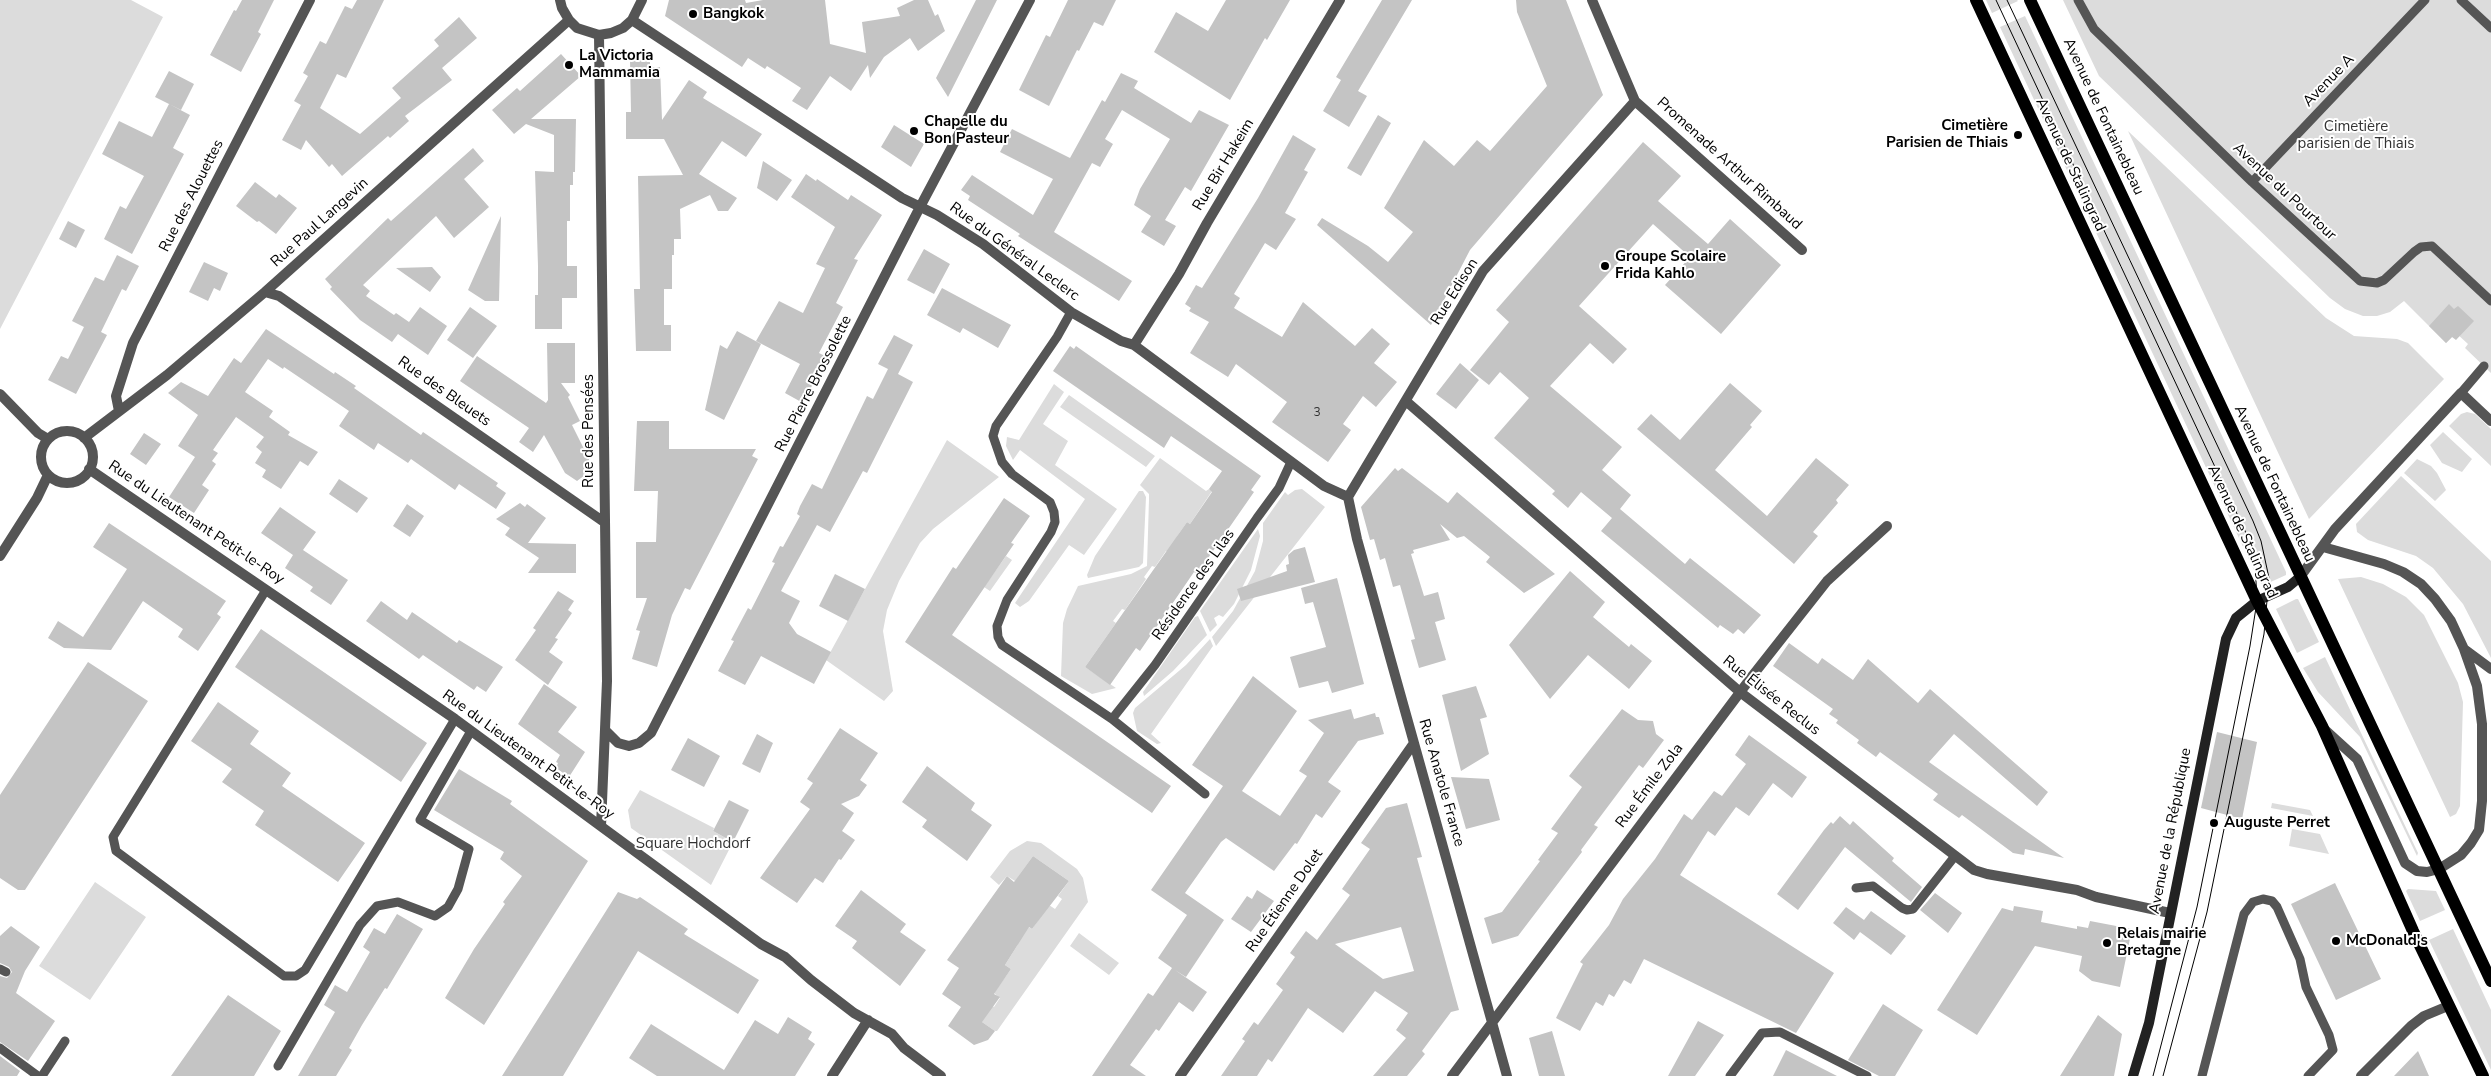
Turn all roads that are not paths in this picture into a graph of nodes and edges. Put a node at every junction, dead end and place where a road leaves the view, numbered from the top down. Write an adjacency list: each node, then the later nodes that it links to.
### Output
1 (310, 0): 28 (street, Rue des Alouettes)
2 (560, 0): 12 (street)
3 (642, 0): 13 (street)
4 (1030, 0): 18 (street, Rue Pierre Brossolette)
5 (1340, 0): 23 (street, Rue Bir Hakeim)
6 (1592, 0): 16 (street)
7 (1976, 0): 42 (main road, Avenue de Stalingrad)
8 (2030, 0): 40 (main road, Avenue de Fontainebleau)
9 (2078, 0): 17 (lane, Avenue du Pourtour)
10 (2425, 0): 17 (lane, Avenue A)
11 (2462, 0): 14 (lane)
12 (569, 20): 15 (street); 20 (street, Rue Paul Langevin)
13 (632, 20): 15 (street); 18 (street, Rue du Général Leclerc)
14 (2491, 28)
15 (599, 35): 36 (street, Rue des Pensées)
16 (1635, 101): 19 (street, Promenade Arthur Rimbaud); 27 (street, Rue Edison)
17 (2252, 182): 21 (lane, Avenue du Pourtour)
18 (920, 207): 22 (street, Rue du Général Leclerc); 49 (street, Rue Pierre Brossolette)
19 (1802, 250)
20 (265, 292): 28 (street, Rue Paul Langevin); 36 (street, Rue des Bleuets)
21 (2491, 301)
22 (1071, 312): 23 (street, Rue du Général Leclerc); 47 (lane)
23 (1134, 345): 32 (street, Rue du Général Leclerc)
24 (2484, 366): 25 (lane)
25 (2461, 393): 29 (street); 38 (street)
26 (0, 394): 31 (street)
27 (1407, 402): 35 (street, Rue Edison); 45 (street, Rue Élisée Reclus)
28 (119, 411): 30 (street, Rue Paul Langevin)
29 (2491, 421)
30 (84, 438): 31 (street); 33 (street)
31 (48, 439): 34 (street)
32 (1291, 462): 35 (street, Rue du Général Leclerc); 47 (lane, Résidence des Lilas)
33 (90, 469): 34 (street); 41 (street, Rue du Lieutenant Petit-le-Roy)
34 (48, 475): 39 (street)
35 (1348, 498): 51 (street, Rue Anatole France)
36 (604, 522): 49 (street, Rue des Pensées)
37 (1887, 526): 45 (street, Rue Émile Zola)
38 (2323, 547): 40 (street); 43 (street)
39 (0, 556)
40 (2300, 577): 42 (main road, Avenue de la République); 57 (main road, Avenue de Fontainebleau)
41 (266, 590): 46 (street, Rue du Lieutenant Petit-le-Roy); 46 (lane)
42 (2257, 602): 48 (main road, Avenue de Stalingrad); 59 (main road, Avenue de la République)
43 (2464, 649): 44 (street); 53 (street)
44 (2491, 669)
45 (1740, 692): 56 (street, Rue Élisée Reclus); 63 (street, Rue Émile Zola)
46 (455, 719): 50 (street, Rue du Lieutenant Petit-le-Roy)
47 (1112, 720): 54 (lane)
48 (2322, 726): 57 (street); 61 (main road, Avenue de Stalingrad)
49 (605, 730): 55 (street, Rue des Pensées)
50 (471, 731): 55 (street, Rue du Lieutenant Petit-le-Roy); 66 (lane)
51 (1414, 743): 63 (street, Rue Anatole France); 70 (street, Rue Étienne Dolet)
52 (2491, 756): 53 (street)
53 (2487, 763): 57 (street)
54 (1205, 794)
55 (601, 826): 62 (street, Rue du Lieutenant Petit-le-Roy)
56 (1954, 856): 58 (lane); 59 (street, Rue Élisée Reclus)
57 (2439, 869): 60 (main road, Avenue de Fontainebleau)
58 (1856, 888)
59 (2170, 912): 75 (main road, Avenue de la République)
60 (2491, 981)
61 (2448, 1006): 78 (street); 79 (main road, Avenue de Stalingrad)
62 (868, 1020): 68 (street); 69 (street, Rue du Lieutenant Petit-le-Roy)
63 (1492, 1021): 71 (street, Rue Émile Zola); 72 (street, Rue Anatole France)
64 (65, 1041): 67 (lane)
65 (0, 1048): 67 (lane)
66 (278, 1066)
67 (40, 1076)
68 (832, 1076)
69 (940, 1076)
70 (1180, 1076)
71 (1452, 1076)
72 (1507, 1076)
73 (1730, 1076): 74 (lane)
74 (1867, 1076)
75 (2133, 1076)
76 (2202, 1076): 77 (lane)
77 (2308, 1076)
78 (2361, 1076)
79 (2482, 1076)

